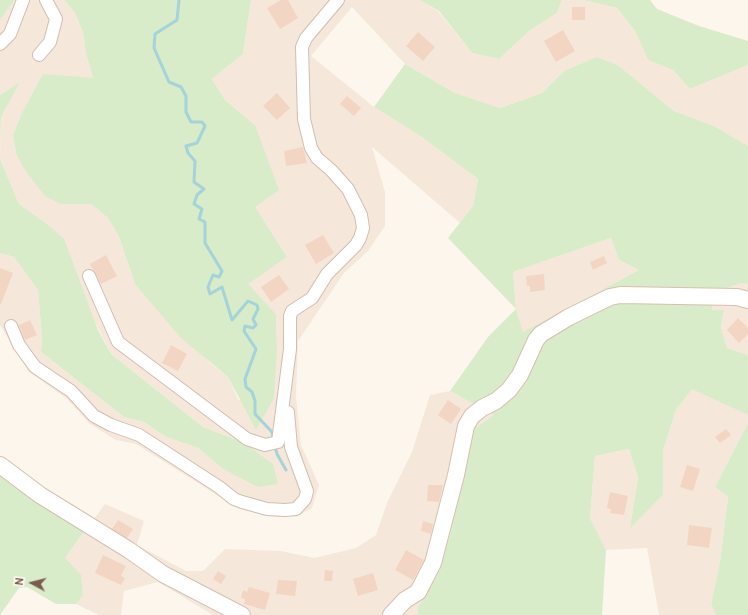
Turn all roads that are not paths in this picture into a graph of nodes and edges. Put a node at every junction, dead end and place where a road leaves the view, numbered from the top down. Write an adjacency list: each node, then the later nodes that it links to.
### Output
1 (23, 0): 4 (street)
2 (46, 0): 5 (street)
3 (338, 0): 9 (street)
4 (0, 44)
5 (39, 55)
6 (89, 276): 9 (street)
7 (748, 300): 12 (street)
8 (11, 326): 9 (street)
9 (288, 367)
10 (0, 465): 11 (street)
11 (242, 615)
12 (391, 615)

